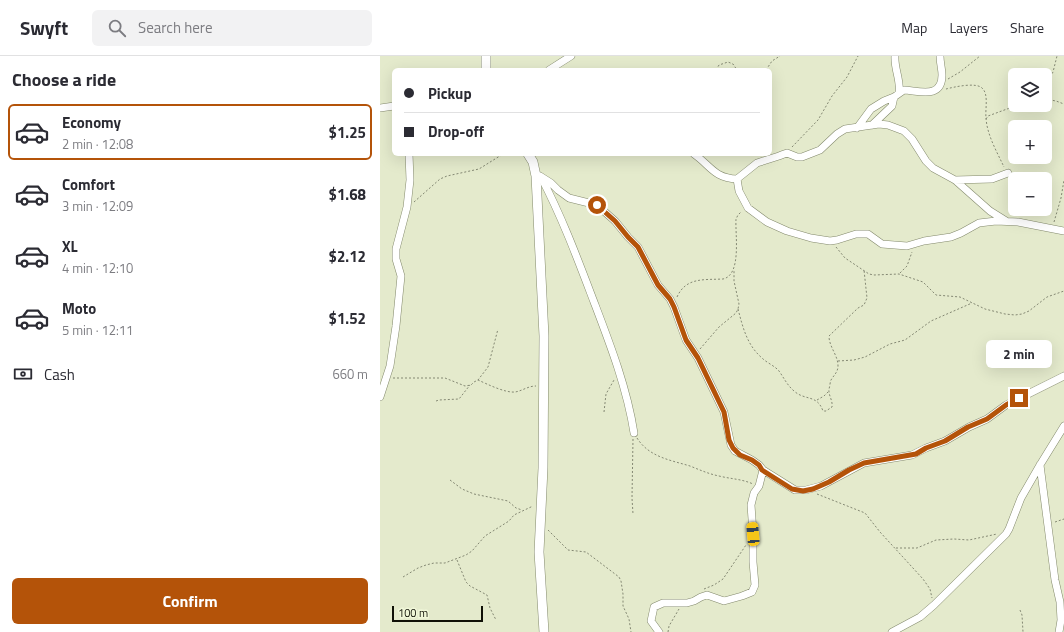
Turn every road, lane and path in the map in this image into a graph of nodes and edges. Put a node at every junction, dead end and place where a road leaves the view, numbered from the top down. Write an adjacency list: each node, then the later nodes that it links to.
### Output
1 (486, 56): 9 (street)
2 (571, 56): 10 (street)
3 (780, 56): 13 (path)
4 (858, 56): 25 (path)
5 (895, 56): 16 (street)
6 (940, 56): 15 (street)
7 (980, 56): 15 (path)
8 (1057, 56): 14 (path)
9 (486, 68)
10 (552, 68)
11 (718, 68): 12 (path)
12 (736, 68)
13 (767, 68)
14 (1052, 74)
15 (939, 86): 16 (street); 22 (path)
16 (896, 95): 23 (street); 24 (street)
17 (1052, 101): 18 (path)
18 (1064, 104)
19 (392, 106): 20 (street)
20 (380, 108)
21 (1008, 109): 22 (path)
22 (986, 119): 31 (path)
23 (872, 126): 24 (street); 33 (street)
24 (857, 128): 25 (street)
25 (787, 153): 32 (street)
26 (409, 156): 35 (street)
27 (500, 156): 35 (path)
28 (529, 156): 30 (street)
29 (696, 156): 32 (street)
30 (537, 172): 47 (street); 52 (street); 57 (street)
31 (1008, 173): 33 (street)
32 (737, 179): 36 (street)
33 (955, 180): 37 (street)
34 (1064, 180): 38 (path)
35 (407, 207): 54 (street)
36 (748, 208): 40 (street); 42 (path)
37 (1006, 221): 38 (street); 41 (street)
38 (1051, 229): 39 (street)
39 (1064, 231)
40 (830, 241): 41 (street); 43 (path)
41 (915, 244): 44 (path)
42 (734, 269): 47 (path); 48 (path)
43 (864, 270): 44 (path); 51 (path)
44 (899, 274): 46 (path)
45 (1064, 291): 46 (path)
46 (972, 303): 51 (path)
47 (674, 307): 50 (street)
48 (738, 309): 50 (path); 60 (path)
49 (498, 329): 55 (path)
50 (696, 355): 66 (street)
51 (837, 361): 58 (path)
52 (618, 372): 62 (path); 64 (street)
53 (1064, 376): 69 (street)
54 (386, 377): 56 (path); 59 (street)
55 (478, 380): 56 (path); 57 (path)
56 (471, 385): 61 (path)
57 (544, 387): 70 (street)
58 (828, 392): 60 (path); 60 (path)
59 (380, 397)
60 (817, 400)
61 (436, 401)
62 (604, 412)
63 (1064, 426): 65 (street)
64 (634, 433): 68 (path); 72 (path)
65 (1040, 465): 75 (street); 83 (street)
66 (762, 470): 68 (street); 69 (street)
67 (450, 480): 71 (path)
68 (759, 486): 77 (street)
69 (803, 491): 78 (path)
70 (541, 503): 71 (path); 74 (street)
71 (522, 510): 79 (path)
72 (633, 514)
73 (1064, 519): 75 (path)
74 (540, 521): 86 (street); 87 (path)
75 (1048, 524): 92 (street)
76 (999, 533): 78 (path)
77 (754, 537): 81 (path); 82 (street)
78 (896, 548): 83 (path)
79 (457, 559): 80 (path); 85 (path)
80 (403, 577)
81 (703, 589)
82 (687, 603): 88 (street); 89 (path)
83 (934, 605): 90 (street)
84 (1020, 610): 91 (path)
85 (496, 620)
86 (544, 632)
87 (631, 632)
88 (659, 632)
89 (668, 632)
90 (892, 632)
91 (1023, 632)
92 (1059, 632)

